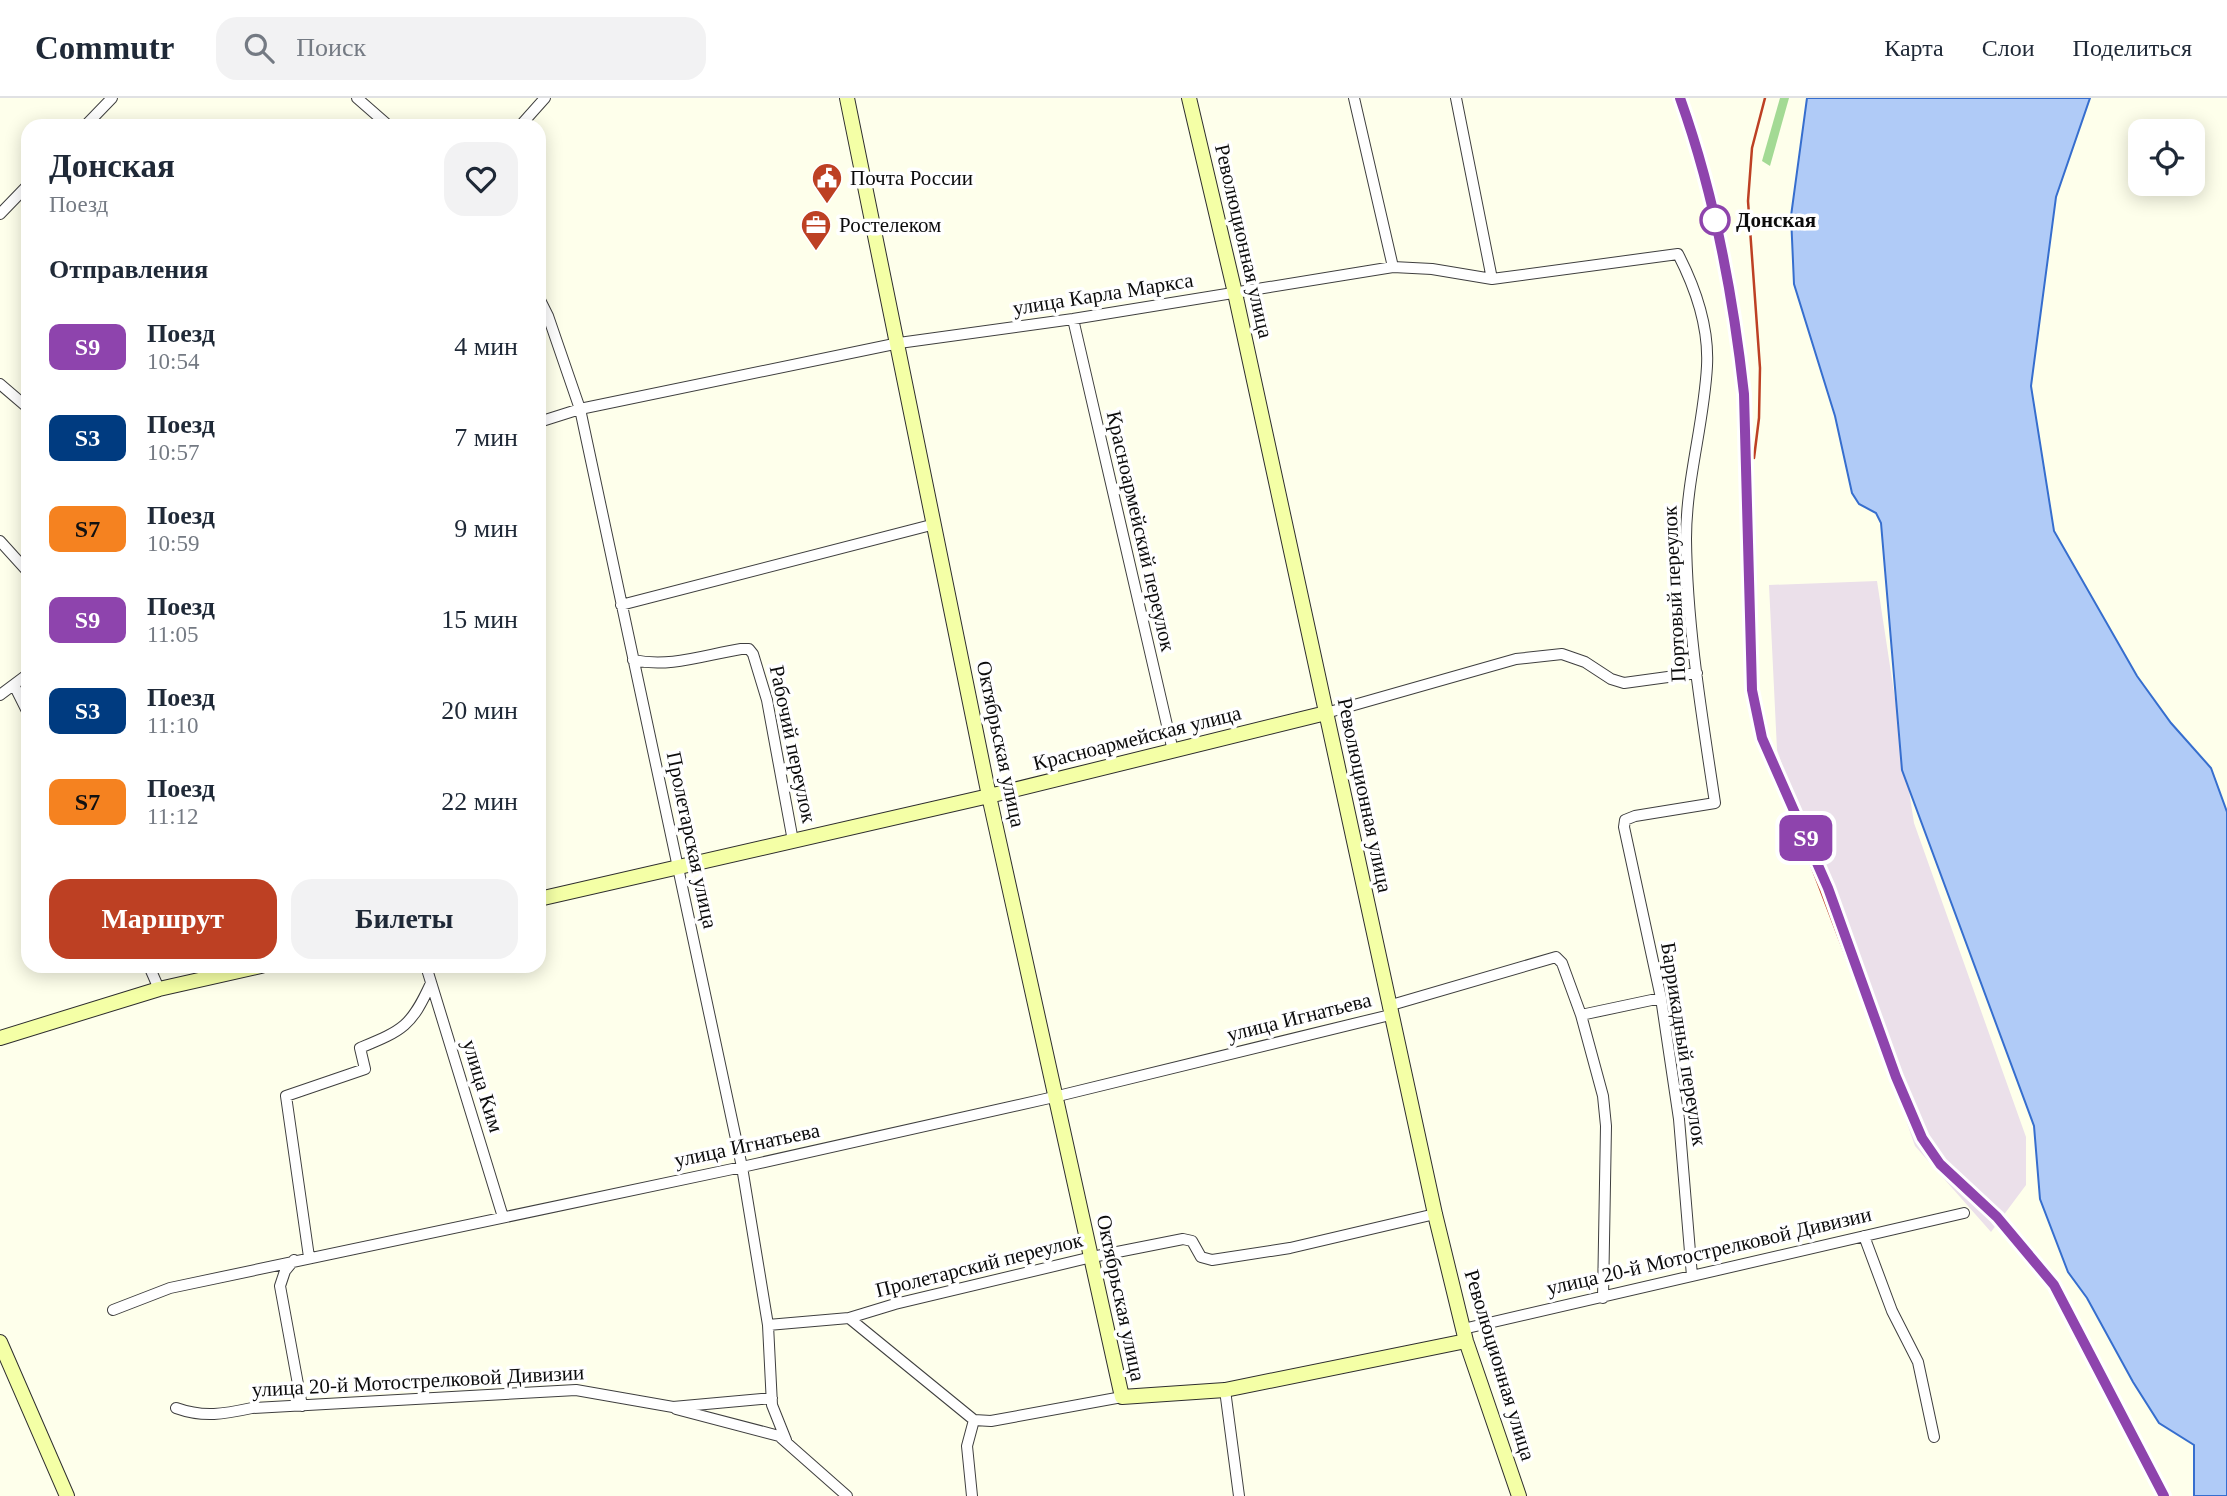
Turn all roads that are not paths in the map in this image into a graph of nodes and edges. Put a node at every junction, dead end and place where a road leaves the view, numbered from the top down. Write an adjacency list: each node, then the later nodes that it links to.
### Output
1 (112, 98): 8 (street)
2 (357, 98): 9 (street)
3 (545, 98): 10 (street)
4 (847, 98): 19 (street, Октябрьская улица)
5 (1189, 98): 16 (street, Революционная улица)
6 (1353, 98): 14 (street)
7 (1456, 98): 15 (street)
8 (92, 119)
9 (381, 119)
10 (526, 119)
11 (21, 192): 12 (street)
12 (0, 214)
13 (1678, 254): 15 (street, улица Карла Маркса); 29 (street, Портовый переулок)
14 (1393, 267): 15 (street, улица Карла Маркса); 16 (street, улица Карла Маркса)
15 (1492, 279)
16 (1235, 293): 18 (street, улица Карла Маркса); 34 (street, Революционная улица)
17 (546, 312): 22 (street, Пролетарская улица)
18 (1073, 319): 19 (street, улица Карла Маркса); 35 (street, Красноармейский переулок)
19 (899, 343): 22 (street, улица Карла Маркса); 24 (street, Октябрьская улица)
20 (0, 384): 21 (street)
21 (21, 402)
22 (580, 410): 23 (street, улица Карла Маркса); 27 (street, Пролетарская улица)
23 (546, 420)
24 (935, 524): 27 (street); 36 (street, Октябрьская улица)
25 (0, 541): 26 (street)
26 (21, 564)
27 (621, 605): 28 (street, Пролетарская улица)
28 (633, 660): 38 (street, Рабочий переулок); 39 (street, Пролетарская улица)
29 (1697, 673): 34 (street, Красноармейская улица); 37 (street, Портовый переулок)
30 (21, 681): 31 (street)
31 (15, 687): 32 (street); 33 (street)
32 (0, 695)
33 (21, 699)
34 (1326, 713): 35 (street, Красноармейская улица); 47 (street, Революционная улица)
35 (1173, 751): 36 (street, Красноармейская улица)
36 (989, 796): 38 (street, Красноармейская улица); 50 (street, Октябрьская улица)
37 (1625, 820): 46 (street, Баррикадный переулок)
38 (793, 841): 39 (street, Красноармейская улица)
39 (679, 867): 40 (street, Красноармейская улица); 51 (street, Пролетарская улица)
40 (546, 897)
41 (152, 973): 45 (street)
42 (230, 973): 45 (street)
43 (428, 973): 44 (street, улица Ким)
44 (431, 983): 54 (street, улица Ким); 56 (street)
45 (159, 989): 49 (street)
46 (1661, 998): 48 (street); 59 (street, Баррикадный переулок)
47 (1389, 1011): 48 (street, улица Игнатьева); 50 (street, улица Игнатьева); 53 (street, Революционная улица)
48 (1581, 1015): 60 (street)
49 (0, 1038)
50 (1054, 1097): 51 (street, улица Игнатьева); 57 (street, Октябрьская улица)
51 (741, 1167): 54 (street, улица Игнатьева); 63 (street, Пролетарская улица)
52 (1964, 1213): 55 (street, улица 20-й Мотострелковой Дивизии)
53 (1435, 1214): 57 (street, Пролетарский переулок); 64 (street, Революционная улица)
54 (503, 1217): 56 (street, улица Игнатьева)
55 (1864, 1236): 59 (street, улица 20-й Мотострелковой Дивизии); 73 (street)
56 (309, 1257): 58 (street, улица Игнатьева)
57 (1092, 1257): 62 (street, Пролетарский переулок); 67 (street, Октябрьская улица)
58 (294, 1260): 61 (street, улица Игнатьева); 69 (street)
59 (1692, 1276): 60 (street, улица 20-й Мотострелковой Дивизии)
60 (1603, 1298): 64 (street, улица 20-й Мотострелковой Дивизии)
61 (113, 1310)
62 (849, 1318): 63 (street, Пролетарский переулок); 72 (street)
63 (768, 1325): 68 (street, Пролетарская улица)
64 (1464, 1335): 66 (street, улица 20-й Мотострелковой Дивизии); 79 (street, Революционная улица)
65 (0, 1342): 75 (street)
66 (1225, 1390): 67 (street, улица 20-й Мотострелковой Дивизии); 78 (street)
67 (1122, 1397): 72 (street, улица 20-й Мотострелковой Дивизии)
68 (772, 1398): 70 (street, улица 20-й Мотострелковой Дивизии); 74 (street, Пролетарская улица)
69 (302, 1406): 70 (street, улица 20-й Мотострелковой Дивизии); 71 (street, улица 20-й Мотострелковой Дивизии)
70 (663, 1406): 74 (street, улица 20-й Мотострелковой Дивизии)
71 (176, 1408)
72 (974, 1420): 77 (street)
73 (1934, 1437)
74 (786, 1440): 76 (street, улица 20-й Мотострелковой Дивизии)
75 (67, 1496)
76 (847, 1496)
77 (972, 1496)
78 (1239, 1496)
79 (1518, 1496)

